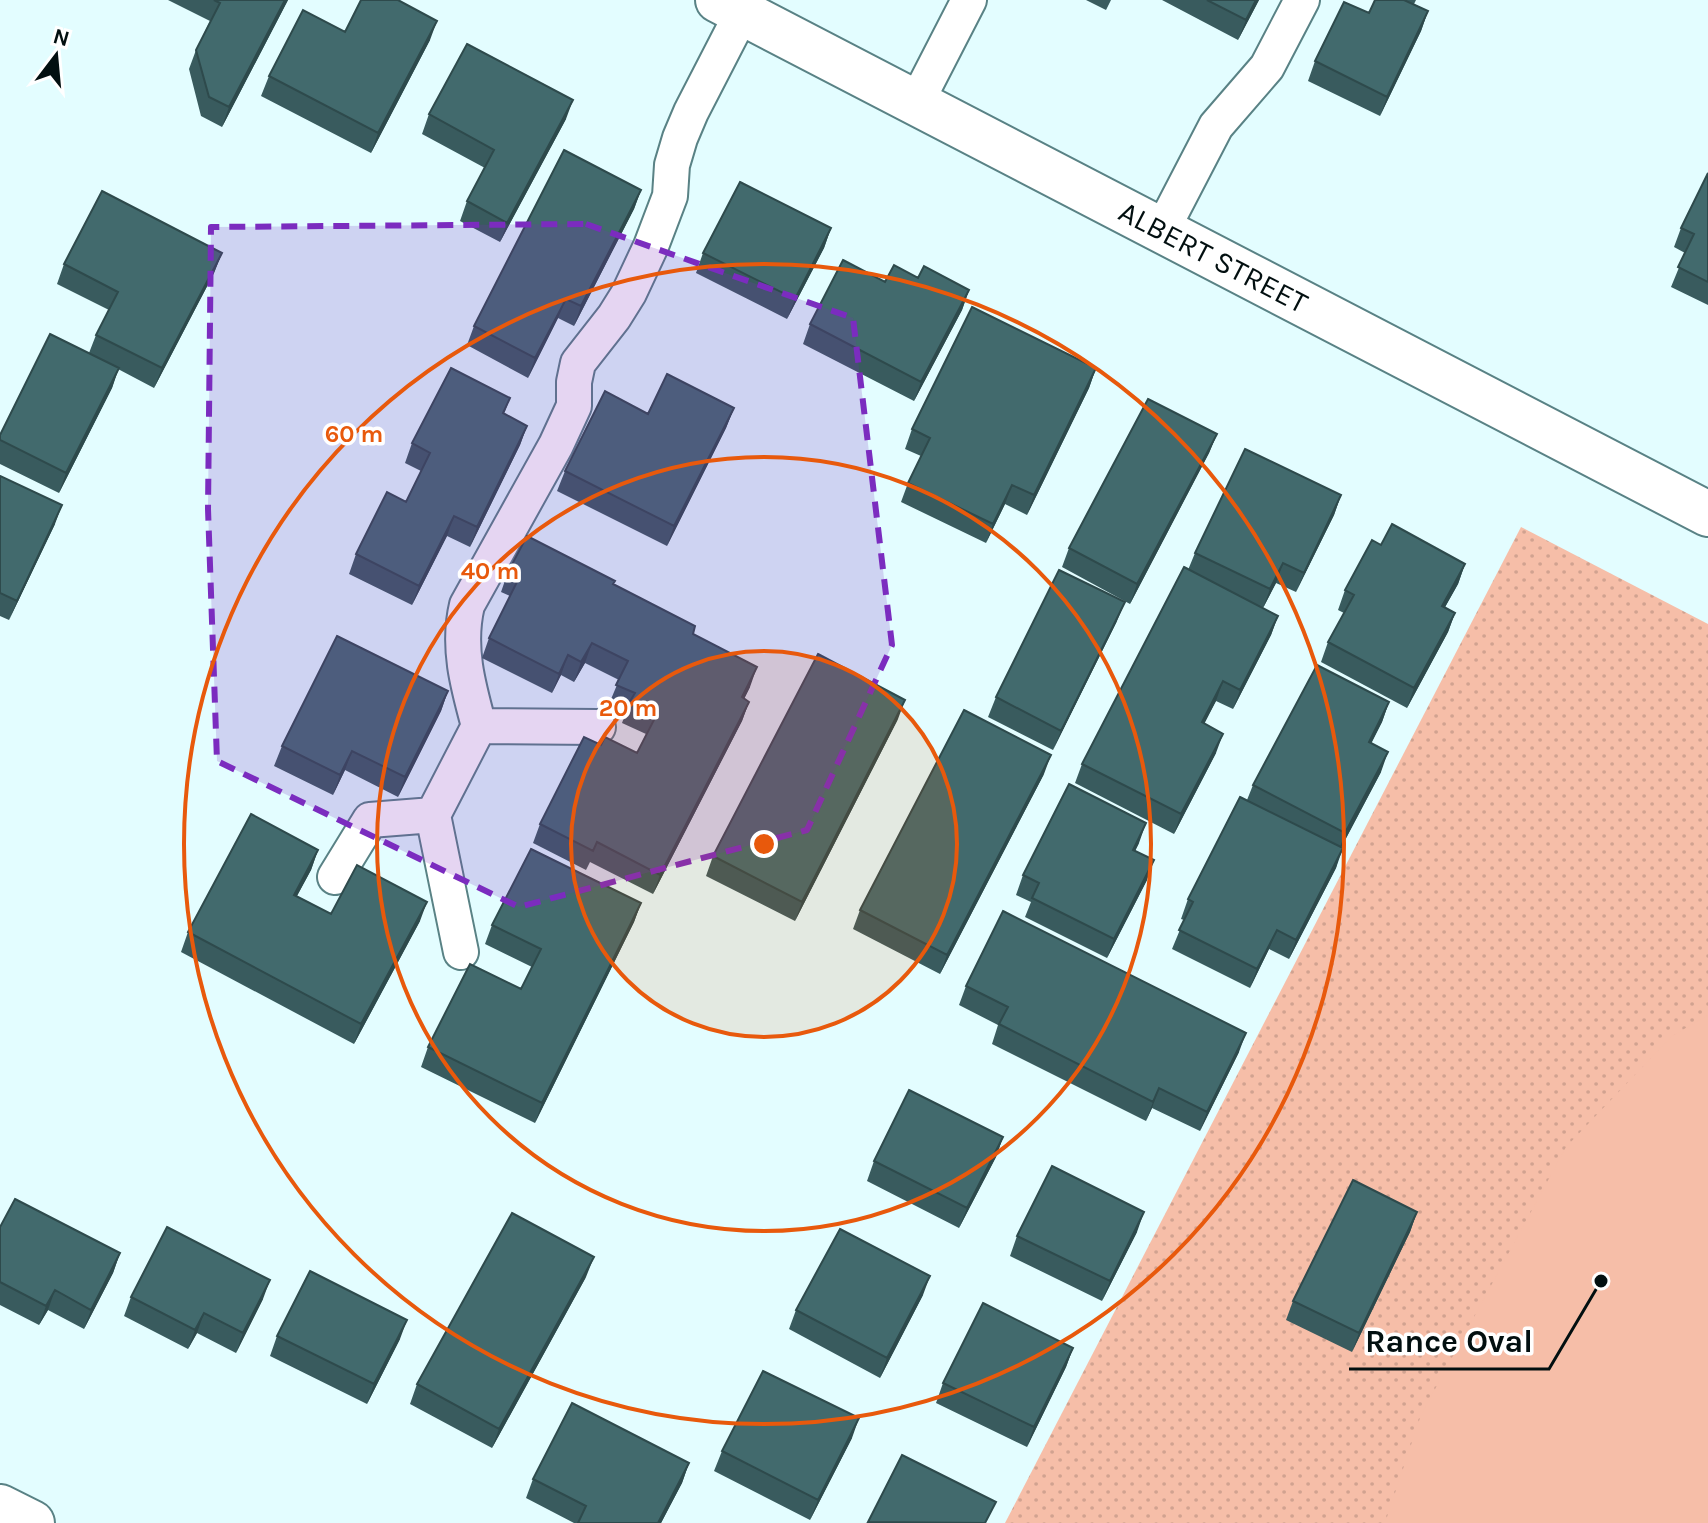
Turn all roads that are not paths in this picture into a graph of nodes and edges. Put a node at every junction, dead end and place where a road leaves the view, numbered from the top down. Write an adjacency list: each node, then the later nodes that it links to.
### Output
1 (969, 0): 4 (lane)
2 (1302, 0): 5 (lane)
3 (730, 6): 4 (street, ALBERT STREET); 7 (lane)
4 (916, 103): 5 (street, ALBERT STREET)
5 (1162, 230): 6 (street, ALBERT STREET)
6 (1708, 514)
7 (479, 726): 8 (lane); 9 (lane)
8 (598, 727)
9 (433, 815): 10 (lane); 11 (lane)
10 (335, 877)
11 (461, 952)
12 (0, 1507): 13 (street)
13 (32, 1523)

